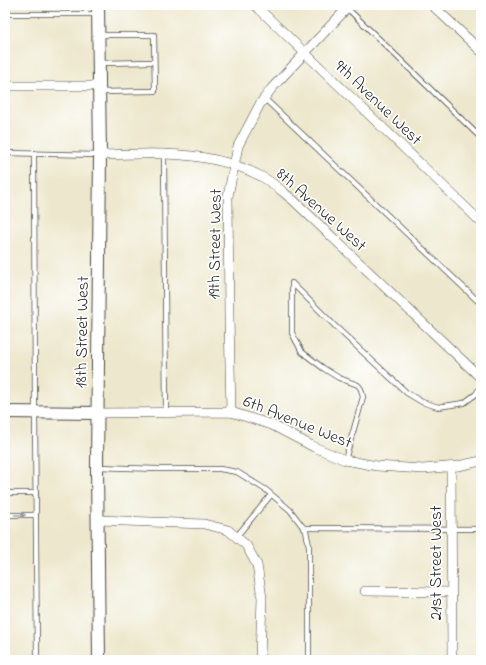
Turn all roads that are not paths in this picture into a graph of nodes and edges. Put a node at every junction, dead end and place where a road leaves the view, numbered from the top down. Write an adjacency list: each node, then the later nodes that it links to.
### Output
1 (255, 5): 8 (street, 9th Avenue West)
2 (432, 5): 7 (street)
3 (349, 6): 8 (street, 19th Street West); 14 (lane)
4 (98, 10): 5 (lane); 6 (street, 18th Street West)
5 (5, 14)
6 (99, 35): 9 (lane); 10 (street, 18th Street West)
7 (481, 51)
8 (305, 53): 13 (street, 19th Street West); 20 (street, 9th Avenue West)
9 (154, 62): 10 (lane); 12 (lane)
10 (99, 63): 12 (street, 18th Street West)
11 (5, 86): 12 (street)
12 (100, 89): 18 (street, 18th Street West)
13 (264, 98): 19 (street, 19th Street West); 21 (lane)
14 (481, 138)
15 (5, 153): 16 (lane)
16 (34, 153): 18 (lane); 25 (lane)
17 (164, 154): 18 (street, 8th Avenue West); 19 (street, 8th Avenue West); 28 (lane)
18 (100, 155): 26 (street, 18th Street West)
19 (234, 165): 22 (street, 8th Avenue West); 27 (street, 19th Street West)
20 (481, 222)
21 (481, 304)
22 (481, 378)
23 (481, 386): 29 (lane)
24 (5, 412): 25 (street, 6th Avenue West)
25 (35, 412): 26 (street, 6th Avenue West); 33 (lane)
26 (97, 412): 28 (street, 6th Avenue West); 31 (street, 18th Street West)
27 (231, 412): 28 (street, 6th Avenue West); 29 (street, 6th Avenue West)
28 (166, 413)
29 (345, 460): 32 (street, 6th Avenue West)
30 (481, 461): 32 (street, 6th Avenue West)
31 (97, 467): 35 (lane); 38 (street, 18th Street West)
32 (451, 467): 40 (street, 21st Street West)
33 (36, 492): 34 (lane); 37 (lane)
34 (5, 493)
35 (271, 495): 39 (lane); 42 (lane)
36 (5, 515): 37 (lane, one-way to 37)
37 (36, 515): 45 (lane)
38 (98, 520): 42 (street); 46 (street, 18th Street West)
39 (304, 528): 40 (lane); 48 (lane)
40 (451, 529): 41 (lane); 44 (street, 21st Street West)
41 (481, 529)
42 (236, 537): 47 (street)
43 (365, 591): 44 (street)
44 (451, 592): 49 (street, 21st Street West)
45 (37, 660)
46 (99, 660)
47 (260, 660)
48 (310, 660)
49 (452, 660)

